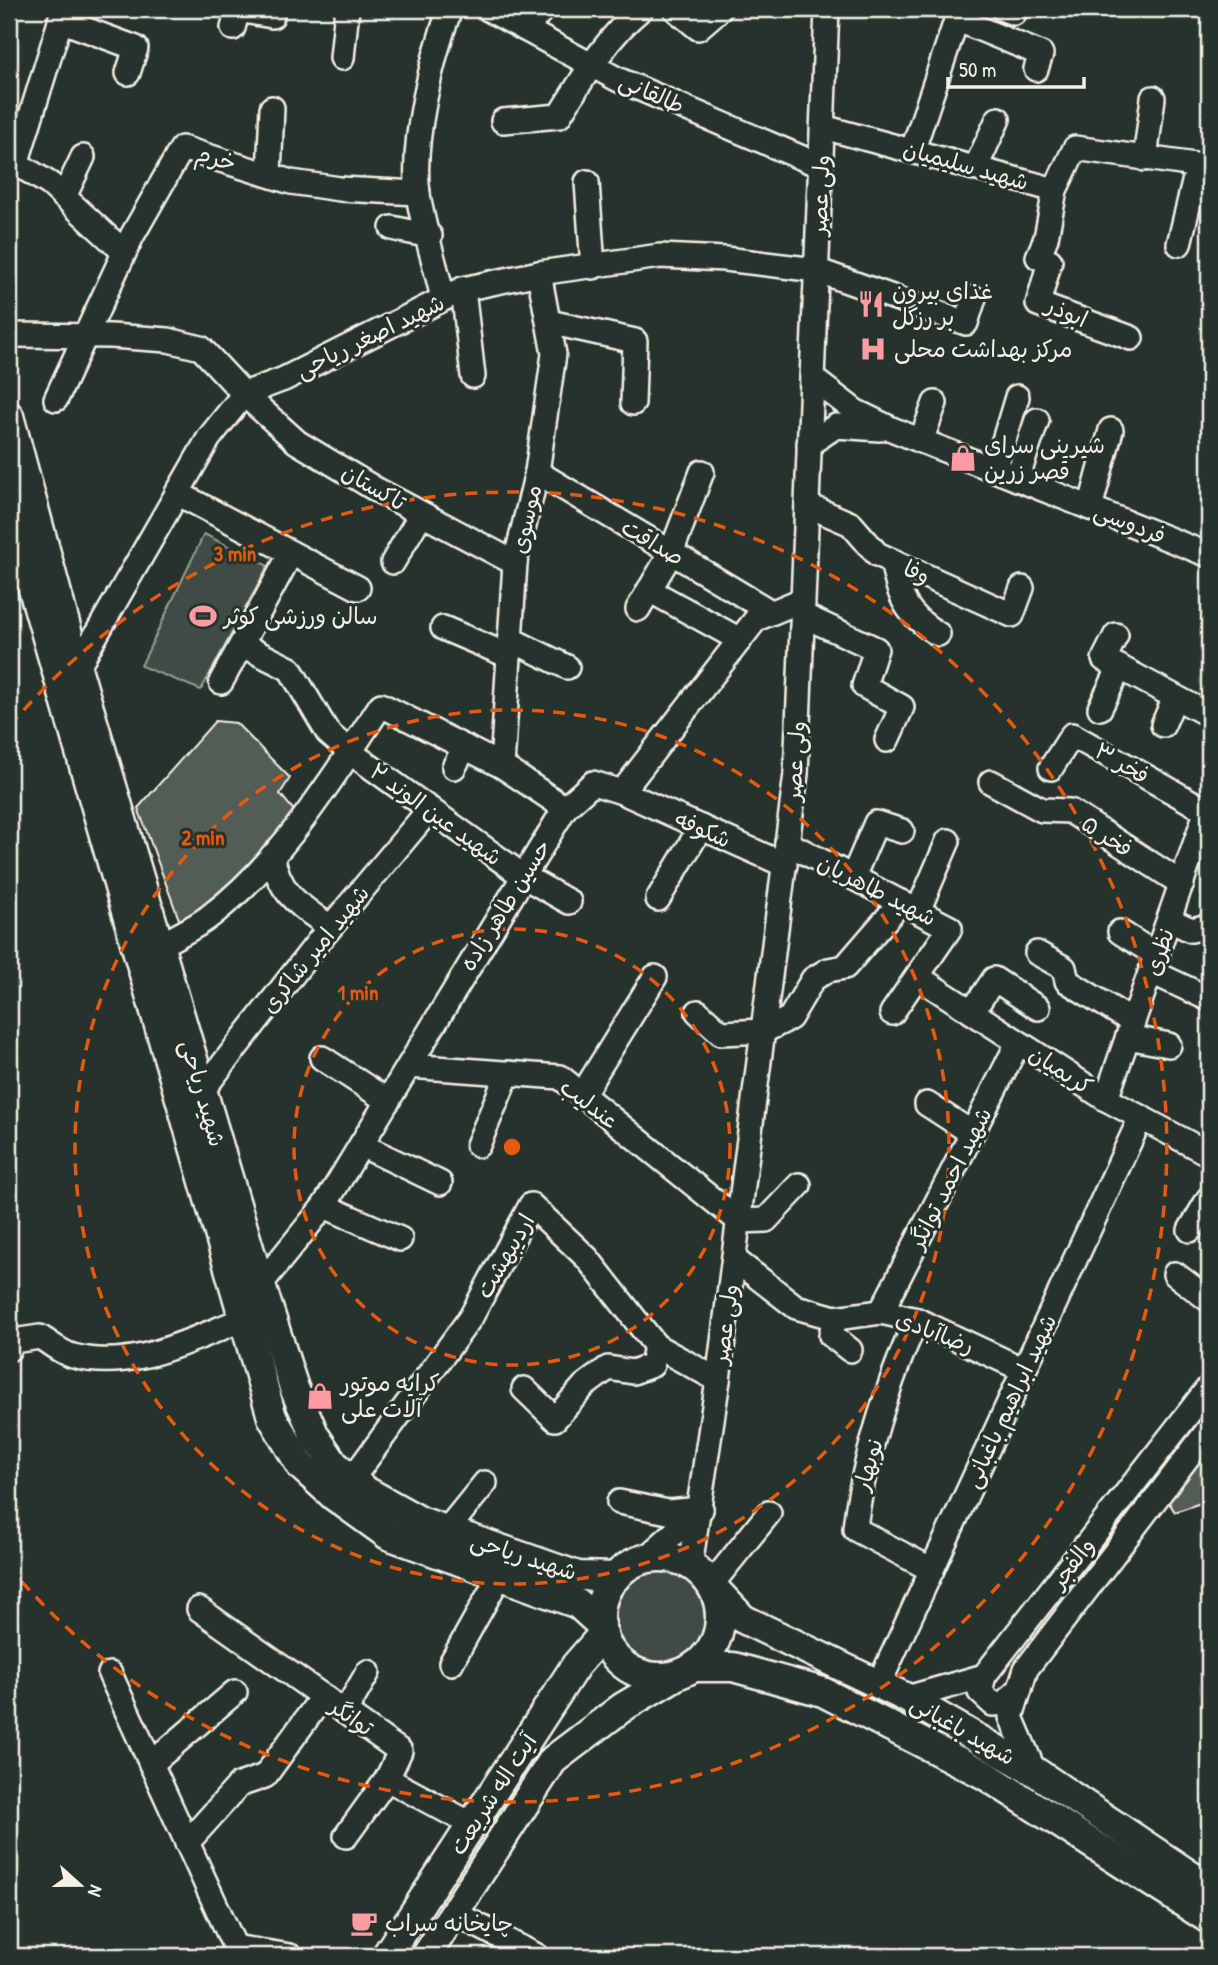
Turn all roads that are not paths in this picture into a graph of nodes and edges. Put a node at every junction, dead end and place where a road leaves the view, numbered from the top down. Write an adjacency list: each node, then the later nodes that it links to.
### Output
1 (272, 9): 12 (street)
2 (346, 9): 14 (street)
3 (450, 9): 33 (street)
4 (488, 9): 13 (street, طالقانی)
5 (543, 9): 13 (street)
6 (641, 9): 15 (street)
7 (675, 9): 8 (street)
8 (720, 9)
9 (827, 9): 22 (street, ولی عصر)
10 (62, 14): 17 (street); 26 (street)
11 (958, 14): 16 (street); 23 (street)
12 (233, 28)
13 (525, 29): 15 (street, طالقانی)
14 (342, 58)
15 (592, 64): 21 (street); 27 (street, طالقانی)
16 (1036, 69)
17 (128, 73)
18 (1153, 98): 25 (street)
19 (272, 108): 30 (street)
20 (998, 119): 29 (street)
21 (503, 121)
22 (823, 127): 23 (street, شهید سلیمیان); 27 (street, ولی عصر)
23 (913, 149): 29 (street, شهید سلیمیان)
24 (83, 157): 34 (street)
25 (1145, 159): 28 (street, شهید سلیمیان); 32 (street, شهید سلیمیان)
26 (13, 160): 34 (street)
27 (821, 166): 40 (street, ولی عصر)
28 (1204, 166): 37 (street)
29 (976, 167): 32 (street, شهید سلیمیان)
30 (269, 174): 33 (street, خرم); 38 (street, خرم)
31 (587, 182): 39 (street)
32 (1055, 190): 47 (street, ابوذر)
33 (418, 193): 36 (street)
34 (64, 197): 38 (street)
35 (391, 228): 36 (street)
36 (430, 236): 42 (street)
37 (1179, 244)
38 (124, 252): 46 (street, خرم)
39 (593, 267): 40 (street, شهید اصغر ریاحی); 41 (street, شهید اصغر ریاحی)
40 (816, 271): 43 (street, شهید اصغر ریاحی); 49 (street, ولی عصر)
41 (539, 273): 42 (street, شهید اصغر ریاحی); 44 (street, موسوی)
42 (453, 294): 48 (street); 50 (street, شهید اصغر ریاحی)
43 (974, 298)
44 (549, 322): 53 (street); 62 (street, موسوی)
45 (9, 335): 46 (street, تاکستان)
46 (83, 337): 50 (street, تاکستان); 52 (street, خرم)
47 (1131, 338)
48 (473, 376)
49 (812, 378): 57 (street, فردوسی); 60 (street, ولی عصر)
50 (244, 394): 65 (street); 69 (street, تاکستان)
51 (1017, 397): 61 (street)
52 (56, 399)
53 (633, 403)
54 (935, 403): 59 (street)
55 (9, 416): 88 (main road, شهید ریاحی)
56 (1037, 420): 64 (street)
57 (894, 430): 59 (street, فردوسی); 60 (street, فردوسی)
58 (1111, 430): 68 (street)
59 (921, 441): 61 (street, فردوسی)
60 (809, 443): 66 (street, ولی عصر)
61 (995, 470): 64 (street, فردوسی)
62 (537, 472): 72 (street, صداقت); 75 (street, موسوی)
63 (702, 472): 72 (street)
64 (1017, 479): 68 (street, فردوسی)
65 (177, 493): 71 (street); 88 (street)
66 (807, 505): 73 (street, وفا); 78 (street, ولی عصر)
67 (9, 506): 158 (main road, شهید ریاحی)
68 (1090, 508): 70 (street, فردوسی)
69 (421, 514): 74 (street); 75 (street, تاکستان)
70 (1207, 547)
71 (291, 552): 76 (street); 84 (street)
72 (671, 553): 79 (street, صداقت); 83 (street)
73 (892, 561): 77 (street, وفا); 81 (street)
74 (393, 562)
75 (516, 563): 85 (street, موسوی)
76 (358, 588)
77 (1022, 588)
78 (802, 608): 79 (street); 94 (street); 106 (street, ولی عصر)
79 (769, 611): 83 (street)
80 (443, 628): 85 (street)
81 (939, 634)
82 (1116, 635): 87 (street)
83 (740, 640): 99 (street)
84 (242, 645): 89 (street); 95 (street, شهید عین الوند ۲)
85 (510, 647): 86 (street); 96 (street, موسوی)
86 (567, 667)
87 (1120, 667): 90 (street); 91 (street)
88 (78, 668): 118 (main road, شهید ریاحی)
89 (221, 682)
90 (1175, 697): 92 (street); 93 (street)
91 (1100, 708)
92 (1209, 716)
93 (1163, 725)
94 (887, 740)
95 (351, 751): 96 (street); 102 (street, شهید عین الوند ۲); 107 (street)
96 (502, 766): 100 (street)
97 (1051, 768): 101 (street, فخر ۳)
98 (990, 782): 110 (street, فخر ۵)
99 (622, 792): 100 (street, حسین طاهر زاده); 103 (street, شکوفه)
100 (565, 808): 108 (street, حسین طاهر زاده)
101 (1208, 808): 110 (street, نظری)
102 (430, 809): 108 (street, شهید عین الوند ۲); 116 (street, شهید امیر شاکری)
103 (701, 827): 106 (street, شکوفه); 111 (street)
104 (902, 831): 109 (street)
105 (948, 841): 113 (street)
106 (786, 854): 109 (street, شهید طاهریان); 129 (street, ولی عصر)
107 (272, 856): 116 (street); 118 (street)
108 (523, 876): 112 (street, شهید عین الوند ۲); 133 (street, حسین طاهر زاده)
109 (853, 877): 113 (street, شهید طاهریان)
110 (1182, 884): 114 (street, نظری)
111 (658, 899)
112 (569, 902)
113 (909, 906): 122 (street, شهید طاهریان); 129 (street)
114 (1170, 920): 115 (street); 120 (street, نظری)
115 (1209, 926)
116 (330, 927): 135 (street, شهید امیر شاکری)
117 (1120, 932): 120 (street)
118 (159, 946): 135 (main road, شهید ریاحی)
119 (1037, 953): 128 (street)
120 (1155, 964): 123 (street); 128 (street, نظری)
121 (655, 977): 136 (street)
122 (918, 977): 126 (street, کریمیان); 127 (street, شهید طاهریان)
123 (1209, 999)
124 (1038, 1008): 126 (street)
125 (698, 1012): 129 (street)
126 (972, 1012): 130 (street, کریمیان)
127 (892, 1013)
128 (1130, 1030): 131 (street); 137 (street, نظری)
129 (764, 1031): 149 (street, ولی عصر)
130 (1018, 1043): 137 (street, کریمیان); 141 (street, شهید احمد توانگر)
131 (1169, 1045)
132 (322, 1058): 138 (street)
133 (409, 1066): 134 (street, عندلیب); 138 (street, حسین طاهر زاده)
134 (508, 1073): 136 (street, عندلیب); 143 (street)
135 (202, 1091): 154 (main road, شهید ریاحی)
136 (582, 1095): 149 (street, عندلیب)
137 (1106, 1099): 140 (street, کریمیان)
138 (388, 1101): 142 (street, حسین طاهر زاده)
139 (927, 1104): 141 (street)
140 (1141, 1117): 144 (street, کریمیان); 163 (street, شهید ابراهیم باغبانی)
141 (972, 1133): 156 (street, شهید احمد توانگر)
142 (361, 1145): 145 (street); 148 (street, حسین طاهر زاده)
143 (478, 1145)
144 (1209, 1154)
145 (440, 1183)
146 (799, 1185): 149 (street)
147 (1209, 1198): 150 (street)
148 (324, 1206): 151 (street); 154 (street, حسین طاهر زاده)
149 (739, 1222): 152 (street, ولی عصر)
150 (1190, 1230)
151 (400, 1238)
152 (734, 1259): 157 (street, رضاآبادی); 164 (street, ولی عصر)
153 (1175, 1275): 155 (street)
154 (260, 1284): 168 (main road, شهید ریاحی)
155 (1209, 1300)
156 (881, 1312): 157 (street, رضاآبادی); 159 (street, رضاآبادی)
157 (835, 1318): 162 (street)
158 (244, 1319): 161 (street); 177 (main road, شهید ریاحی)
159 (917, 1320): 163 (street, رضاآبادی); 176 (street, نوبهار)
160 (656, 1346): 164 (street, اردیبهشت); 166 (street); 168 (street, اردیبهشت)
161 (9, 1349)
162 (850, 1350)
163 (1024, 1370): 176 (street, شهید ابراهیم باغبانی)
164 (718, 1380): 171 (street, ولی عصر)
165 (1209, 1387): 186 (street, والفجر)
166 (524, 1389)
167 (1209, 1429): 188 (street, والفجر)
168 (352, 1479): 173 (main road, شهید ریاحی)
169 (485, 1483): 173 (street)
170 (619, 1502): 171 (street)
171 (701, 1509): 174 (street); 175 (street, ولی عصر)
172 (769, 1513): 179 (street)
173 (446, 1531): 178 (main road, شهید ریاحی)
174 (645, 1559): 175 (main road); 178 (main road)
175 (690, 1566): 179 (main road)
176 (932, 1570): 187 (street, شهید ابراهیم باغبانی)
177 (500, 1575): 181 (main road, شهید ریاحی); 182 (street)
178 (616, 1577): 181 (main road)
179 (711, 1585): 183 (main road); 187 (main road, شهید باغبانی)
180 (200, 1609): 190 (street, توانگر)
181 (602, 1629): 183 (main road); 196 (main road, آیت اله شریعت)
182 (451, 1663)
183 (685, 1671): 200 (main road, آیت اله شریعت); 201 (main road, شهید باغبانی)
184 (368, 1672): 192 (street)
185 (110, 1674): 193 (street)
186 (984, 1676): 188 (street); 191 (street)
187 (879, 1684): 191 (main road, شهید باغبانی)
188 (1020, 1689): 194 (street, والفجر)
189 (235, 1692): 193 (street)
190 (323, 1696): 192 (street, توانگر); 198 (street)
191 (907, 1698): 194 (main road, شهید باغبانی)
192 (345, 1712): 195 (street, توانگر)
193 (151, 1764): 198 (street)
194 (1034, 1771): 199 (main road, شهید باغبانی)
195 (387, 1779): 196 (street); 197 (street)
196 (472, 1825): 204 (main road, آیت اله شریعت)
197 (346, 1836)
198 (187, 1843): 202 (street)
199 (1209, 1888)
200 (454, 1913): 205 (main road, آیت اله شریعت); 206 (street)
201 (1209, 1919)
202 (237, 1952): 203 (street)
203 (290, 1956)
204 (386, 1956)
205 (426, 1956)
206 (537, 1956)

